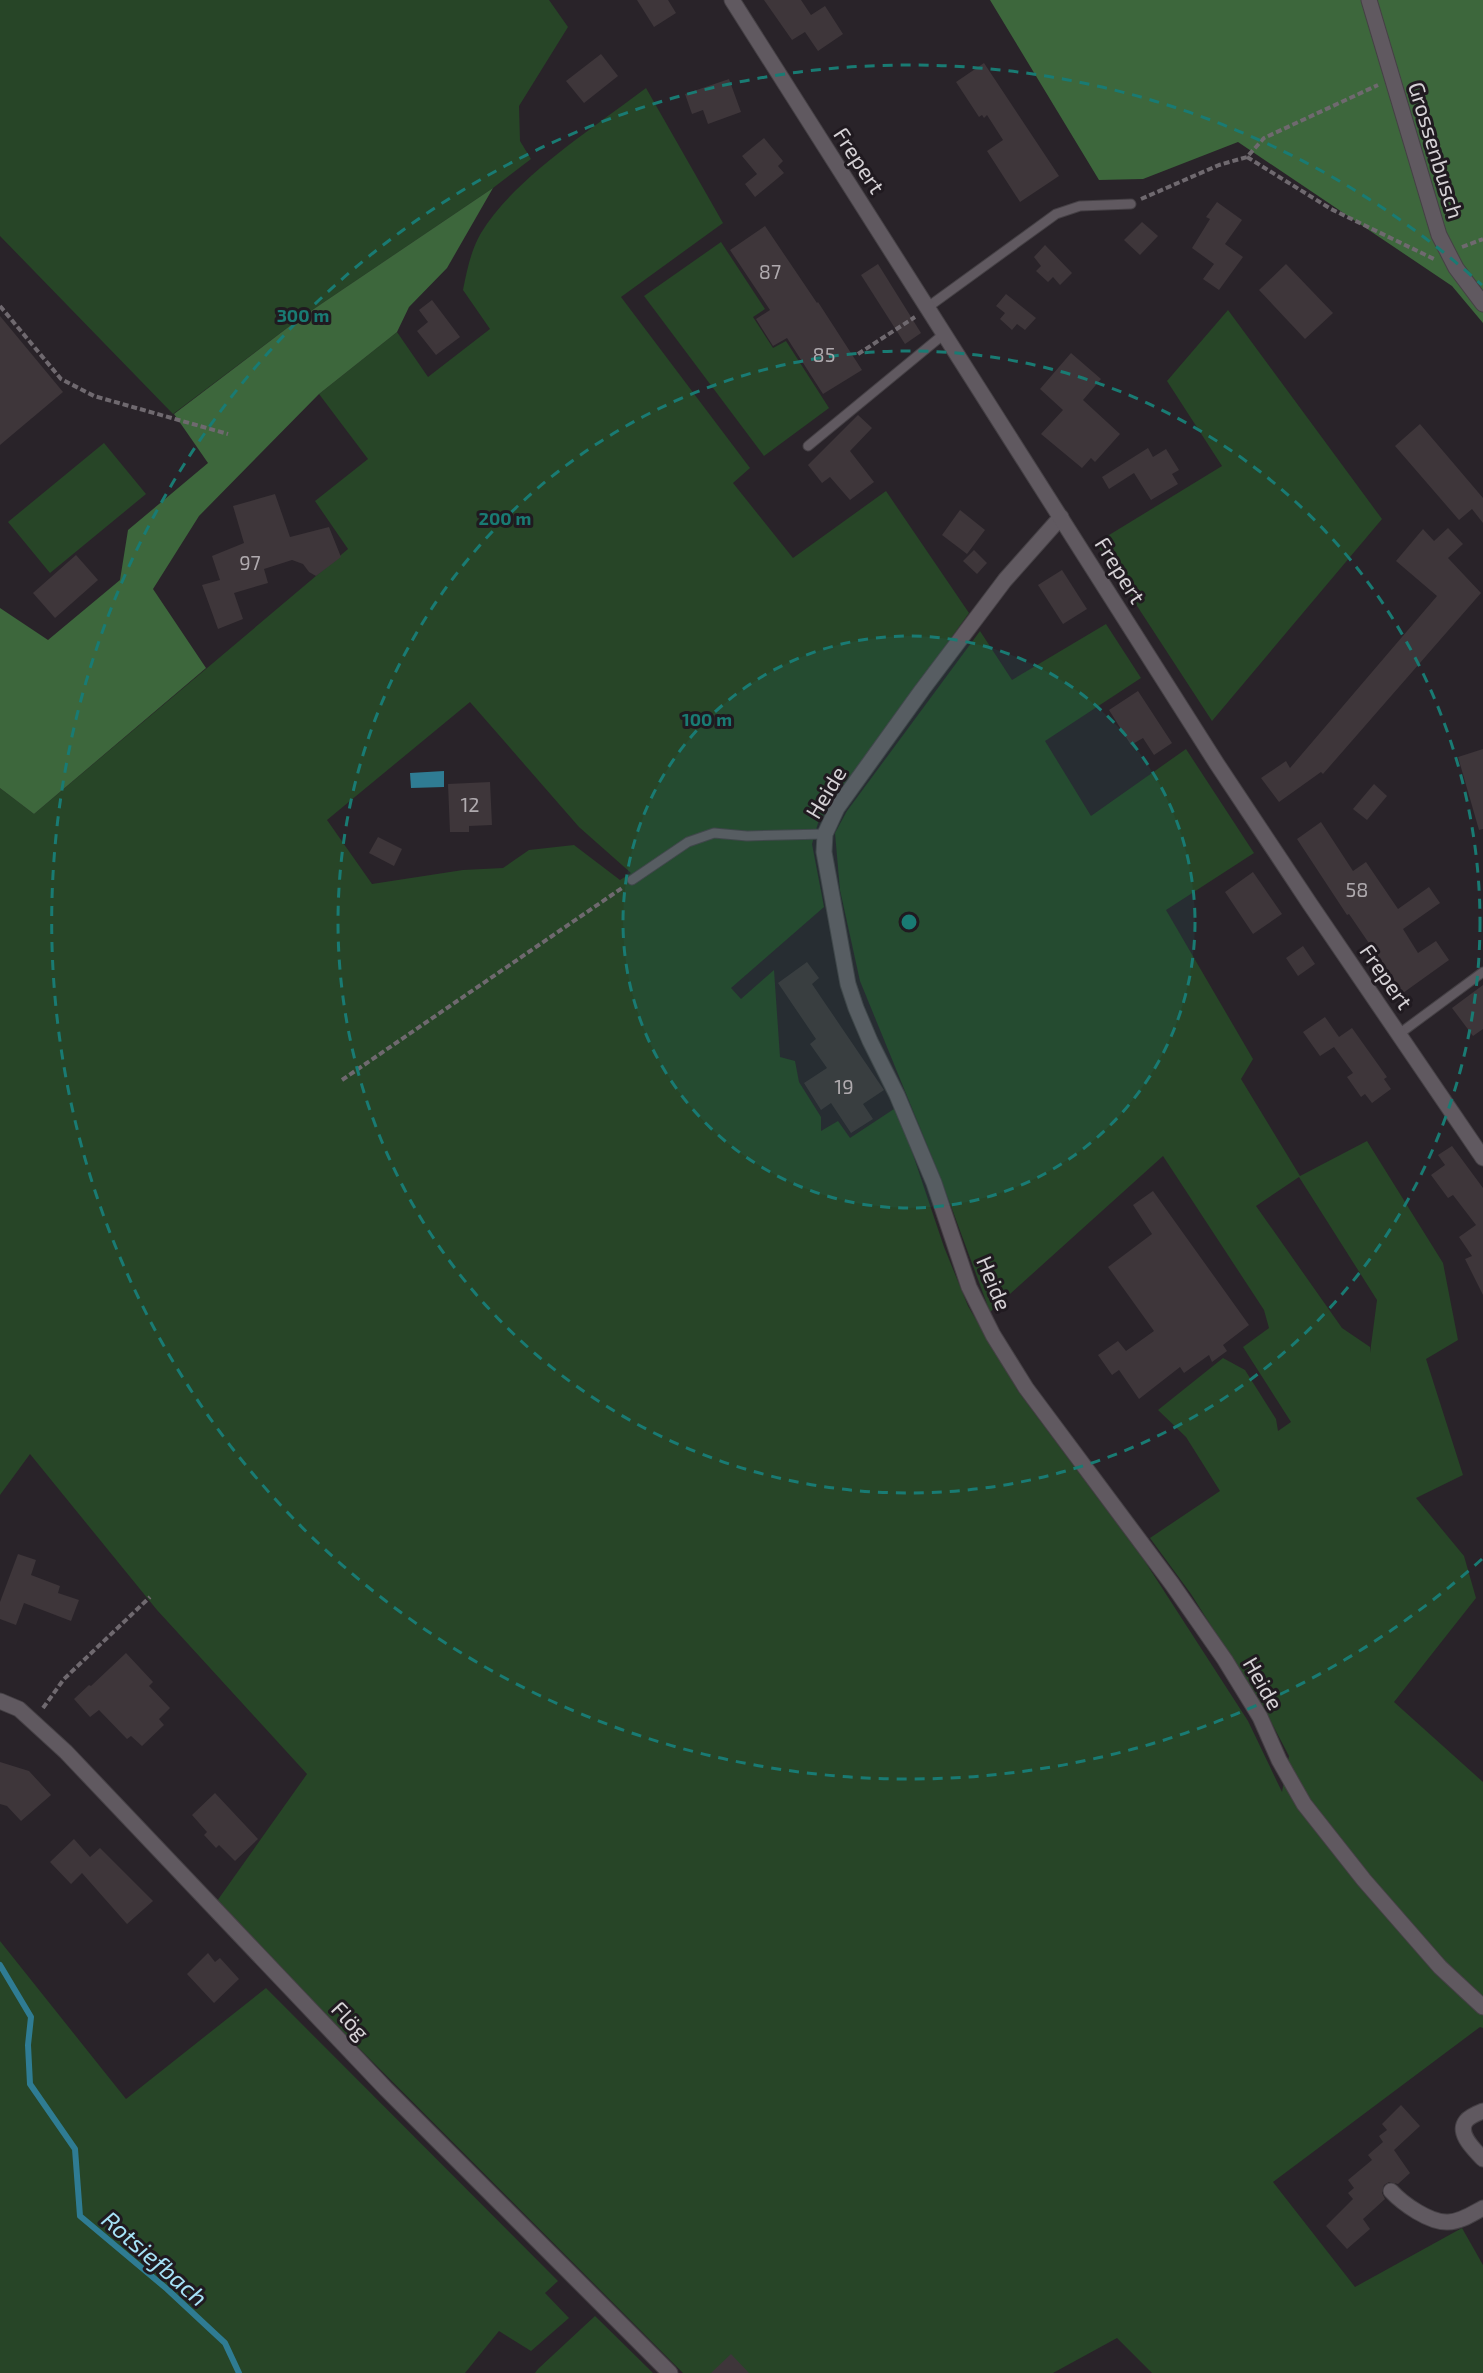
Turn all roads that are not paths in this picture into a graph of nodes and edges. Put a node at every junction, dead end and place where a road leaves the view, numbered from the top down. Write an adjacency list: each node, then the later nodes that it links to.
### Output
1 (732, 0): 5 (street, Frepert)
2 (1369, 0): 4 (street, Grossenbusch)
3 (1131, 204): 5 (lane)
4 (1483, 304)
5 (927, 307): 6 (street, Frepert)
6 (944, 334): 7 (lane); 8 (street, Frepert)
7 (808, 446)
8 (1061, 517): 9 (street, Heide); 12 (street, Frepert)
9 (825, 834): 10 (lane); 15 (street, Heide)
10 (632, 880)
11 (1483, 972): 12 (lane)
12 (1399, 1034): 13 (street, Frepert)
13 (1483, 1158)
14 (0, 1701): 20 (street, Flög)
15 (1483, 2007)
16 (1483, 2110): 17 (street)
17 (1483, 2159)
18 (1391, 2192): 19 (street)
19 (1483, 2208)
20 (670, 2373)

